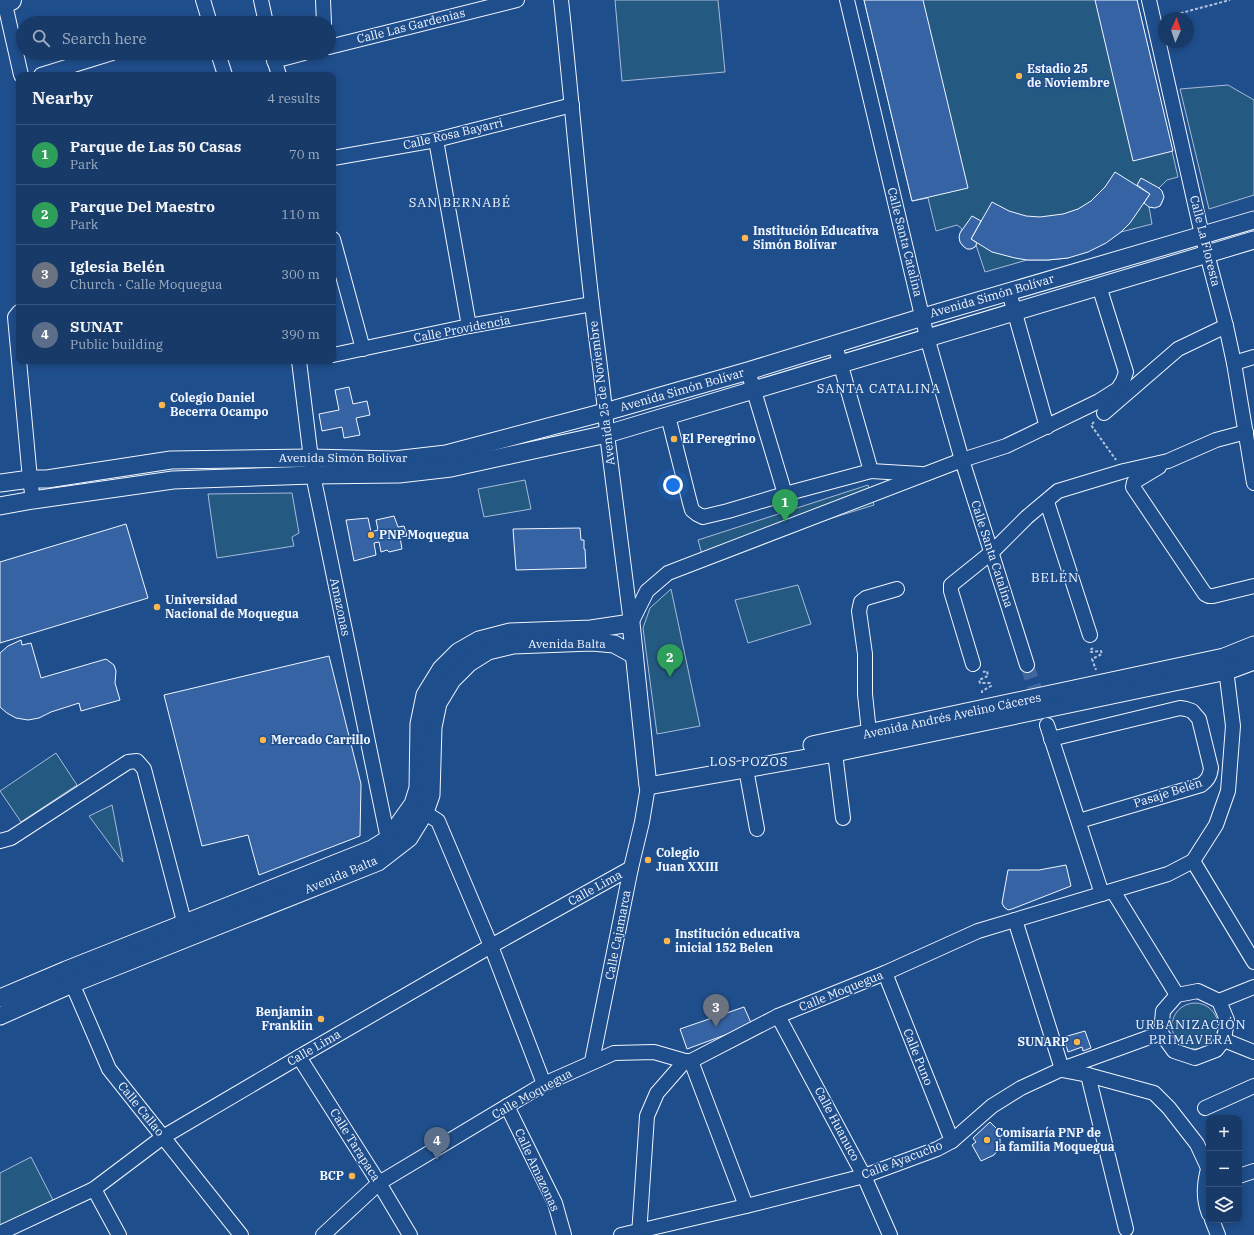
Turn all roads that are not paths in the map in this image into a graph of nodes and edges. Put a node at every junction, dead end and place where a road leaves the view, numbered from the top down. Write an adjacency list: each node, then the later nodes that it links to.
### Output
1 (203, 0): 9 (street)
2 (261, 0): 10 (street)
3 (323, 0): 11 (street)
4 (517, 0): 12 (street, Calle Las Gardenias)
5 (560, 0): 22 (street, Avenida 25 de Noviembre)
6 (847, 0): 37 (street, Calle Santa Catalina)
7 (1149, 0): 26 (street, Calle La Floresta)
8 (5, 1): 13 (street)
9 (207, 16)
10 (264, 16)
11 (324, 16)
12 (336, 45)
13 (16, 52)
14 (18, 60): 18 (street)
15 (89, 60): 19 (street)
16 (220, 60): 20 (street)
17 (274, 60): 21 (street)
18 (20, 72)
19 (51, 72)
20 (224, 72)
21 (278, 72)
22 (572, 105): 23 (street, Calle Rosa Bayarri); 34 (street, Avenida 25 de Noviembre)
23 (436, 140): 24 (street, Calle Rosa Bayarri); 38 (street)
24 (336, 157)
25 (1254, 220): 26 (main road, Avenida Simón Bolívar)
26 (1202, 235): 29 (street, Calle La Floresta); 30 (main road, Avenida Simón Bolívar)
27 (1254, 240): 29 (main road, Avenida Simón Bolívar)
28 (336, 250): 43 (street)
29 (1208, 255): 31 (main road, Avenida Simón Bolívar); 39 (street, Calle La Floresta)
30 (1076, 272): 32 (main road, Avenida Simón Bolívar); 33 (main road)
31 (1099, 286): 33 (main road, Avenida Simón Bolívar); 55 (street)
32 (1008, 292): 35 (street); 37 (main road, Avenida Simón Bolívar)
33 (1082, 292): 35 (main road, Avenida Simón Bolívar)
34 (592, 304): 38 (street, Calle Providencia); 52 (street, Avenida 25 de Noviembre)
35 (1014, 312): 41 (main road, Avenida Simón Bolívar); 55 (street)
36 (16, 316): 40 (street)
37 (923, 316): 41 (street, Calle Santa Catalina); 42 (main road, Avenida Simón Bolívar)
38 (469, 326): 43 (street, Calle Providencia)
39 (1226, 326): 46 (street, Calle La Floresta); 53 (street)
40 (16, 329)
41 (927, 337): 49 (main road, Avenida Simón Bolívar); 60 (street, Calle Santa Catalina)
42 (835, 345): 49 (street); 50 (main road, Avenida Simón Bolívar)
43 (363, 349): 44 (street, Calle Providencia)
44 (336, 354)
45 (1254, 357): 46 (street)
46 (1234, 363): 57 (street, Calle La Floresta)
47 (19, 364): 65 (street)
48 (300, 364): 58 (street, Amazonas)
49 (841, 364): 51 (main road, Avenida Simón Bolívar); 62 (street)
50 (748, 371): 51 (street); 52 (main road, Avenida Simón Bolívar)
51 (754, 390): 54 (main road, Avenida Simón Bolívar); 69 (street)
52 (605, 412): 56 (street, Avenida 25 de Noviembre); 58 (main road, Avenida Simón Bolívar)
53 (1104, 413)
54 (668, 416): 56 (main road, Avenida Simón Bolívar); 69 (street)
55 (1047, 427): 60 (street)
56 (607, 434): 64 (main road, Avenida Simón Bolívar); 76 (street, Avenida 25 de Noviembre)
57 (1249, 437): 61 (street); 68 (street, Calle La Floresta)
58 (311, 458): 59 (main road, Avenida Simón Bolívar); 64 (street, Amazonas)
59 (172, 460): 65 (main road, Avenida Simón Bolívar); 66 (main road)
60 (962, 460): 63 (street); 73 (street, Calle Santa Catalina)
61 (1168, 461): 71 (street); 74 (street)
62 (871, 471): 63 (street); 69 (street)
63 (924, 474): 76 (street)
64 (313, 475): 66 (main road, Avenida Simón Bolívar); 95 (street, Amazonas)
65 (30, 479): 67 (main road, Avenida Simón Bolívar); 70 (street)
66 (173, 480): 70 (main road, Avenida Simón Bolívar)
67 (0, 483)
68 (1254, 483)
69 (785, 494)
70 (33, 500): 72 (main road, Avenida Simón Bolívar)
71 (1047, 502): 73 (street); 77 (street)
72 (0, 506)
73 (992, 552): 81 (street); 83 (street, Calle Santa Catalina)
74 (1254, 586)
75 (897, 589): 85 (street)
76 (631, 623): 79 (main road, Avenida 25 de Noviembre); 90 (main road, Avenida Balta)
77 (1092, 642)
78 (1254, 645): 82 (main road, Avenida Andrés Avelino Cáceres)
79 (634, 655): 89 (main road, Avenida 25 de Noviembre); 90 (main road, Avenida Balta)
80 (1254, 661): 82 (main road, Avenida Andrés Avelino Cáceres)
81 (973, 664)
82 (1226, 664): 85 (main road, Avenida Andrés Avelino Cáceres); 85 (main road, Avenida Andrés Avelino Cáceres); 96 (street, Calle Moquegua)
83 (1027, 665)
84 (1047, 725): 86 (street)
85 (870, 739): 87 (main road, Avenida Andrés Avelino Cáceres); 89 (main road, Avenida Andrés Avelino Cáceres)
86 (1051, 739): 92 (street); 92 (street, Pasaje Belén)
87 (835, 753): 88 (main road, Avenida Andrés Avelino Cáceres); 91 (street)
88 (746, 768): 89 (main road, Avenida Andrés Avelino Cáceres); 93 (street)
89 (648, 780): 97 (street, Calle Cajamarca)
90 (419, 808): 95 (main road, Avenida Balta); 101 (street)
91 (843, 818)
92 (1079, 821): 98 (street)
93 (757, 829)
94 (0, 841): 100 (street)
95 (391, 844): 100 (main road, Avenida Balta)
96 (1193, 861): 98 (street, Calle Moquegua); 102 (street)
97 (631, 868): 101 (street, Calle Lima); 115 (street, Calle Cajamarca)
98 (1107, 893): 99 (street, Calle Moquegua); 106 (street)
99 (1015, 920): 103 (street, Calle Moquegua); 117 (street)
100 (186, 930): 104 (main road, Avenida Balta)
101 (492, 946): 114 (street, Calle Lima); 119 (street)
102 (1254, 962)
103 (885, 973): 110 (street, Calle Moquegua); 124 (street, Calle Puno)
104 (69, 977): 107 (main road, Avenida Balta); 109 (main road, Avenida Balta); 123 (street, Calle Callao)
105 (1254, 986): 108 (street)
106 (1178, 995): 108 (street); 111 (street)
107 (0, 998)
108 (1219, 1001): 112 (street)
109 (0, 1016)
110 (778, 1016): 116 (street, Calle Moquegua); 128 (street, Calle Huanuco)
111 (1161, 1033): 112 (street); 117 (street, Calle Ayacucho)
112 (1224, 1040): 113 (street)
113 (1254, 1052)
114 (299, 1056): 123 (street, Calle Lima); 130 (street, Calle Tarapaca)
115 (592, 1061): 116 (street, Calle Moquegua); 119 (street, Calle Moquegua)
116 (688, 1061): 133 (street); 137 (street)
117 (1062, 1069): 118 (street); 124 (street, Calle Ayacucho)
118 (1088, 1075): 125 (street); 135 (street)
119 (544, 1084): 121 (street, Calle Moquegua)
120 (1254, 1086): 122 (street)
121 (507, 1106): 130 (street, Calle Moquegua); 142 (street, Calle Amazonas)
122 (1205, 1108)
123 (163, 1136): 131 (street, Calle Lima); 139 (street, Calle Callao)
124 (952, 1140): 128 (street, Calle Ayacucho)
125 (1206, 1163)
126 (1254, 1171): 127 (street)
127 (1242, 1175)
128 (864, 1176): 133 (street, Calle Ayacucho); 144 (street, Calle Huanuco)
129 (1206, 1178): 132 (street)
130 (379, 1183): 140 (street, Calle Moquegua); 141 (street, Calle Tarapaca)
131 (94, 1189): 136 (street, Calle Lima); 138 (street)
132 (1206, 1203)
133 (746, 1206): 137 (street, Calle Ayacucho)
134 (1213, 1223): 145 (street)
135 (1126, 1229)
136 (0, 1233)
137 (639, 1233): 143 (street, Calle Ayacucho)
138 (119, 1235)
139 (241, 1235)
140 (323, 1235)
141 (410, 1235)
142 (564, 1235)
143 (621, 1235)
144 (890, 1235)
145 (1218, 1235)

